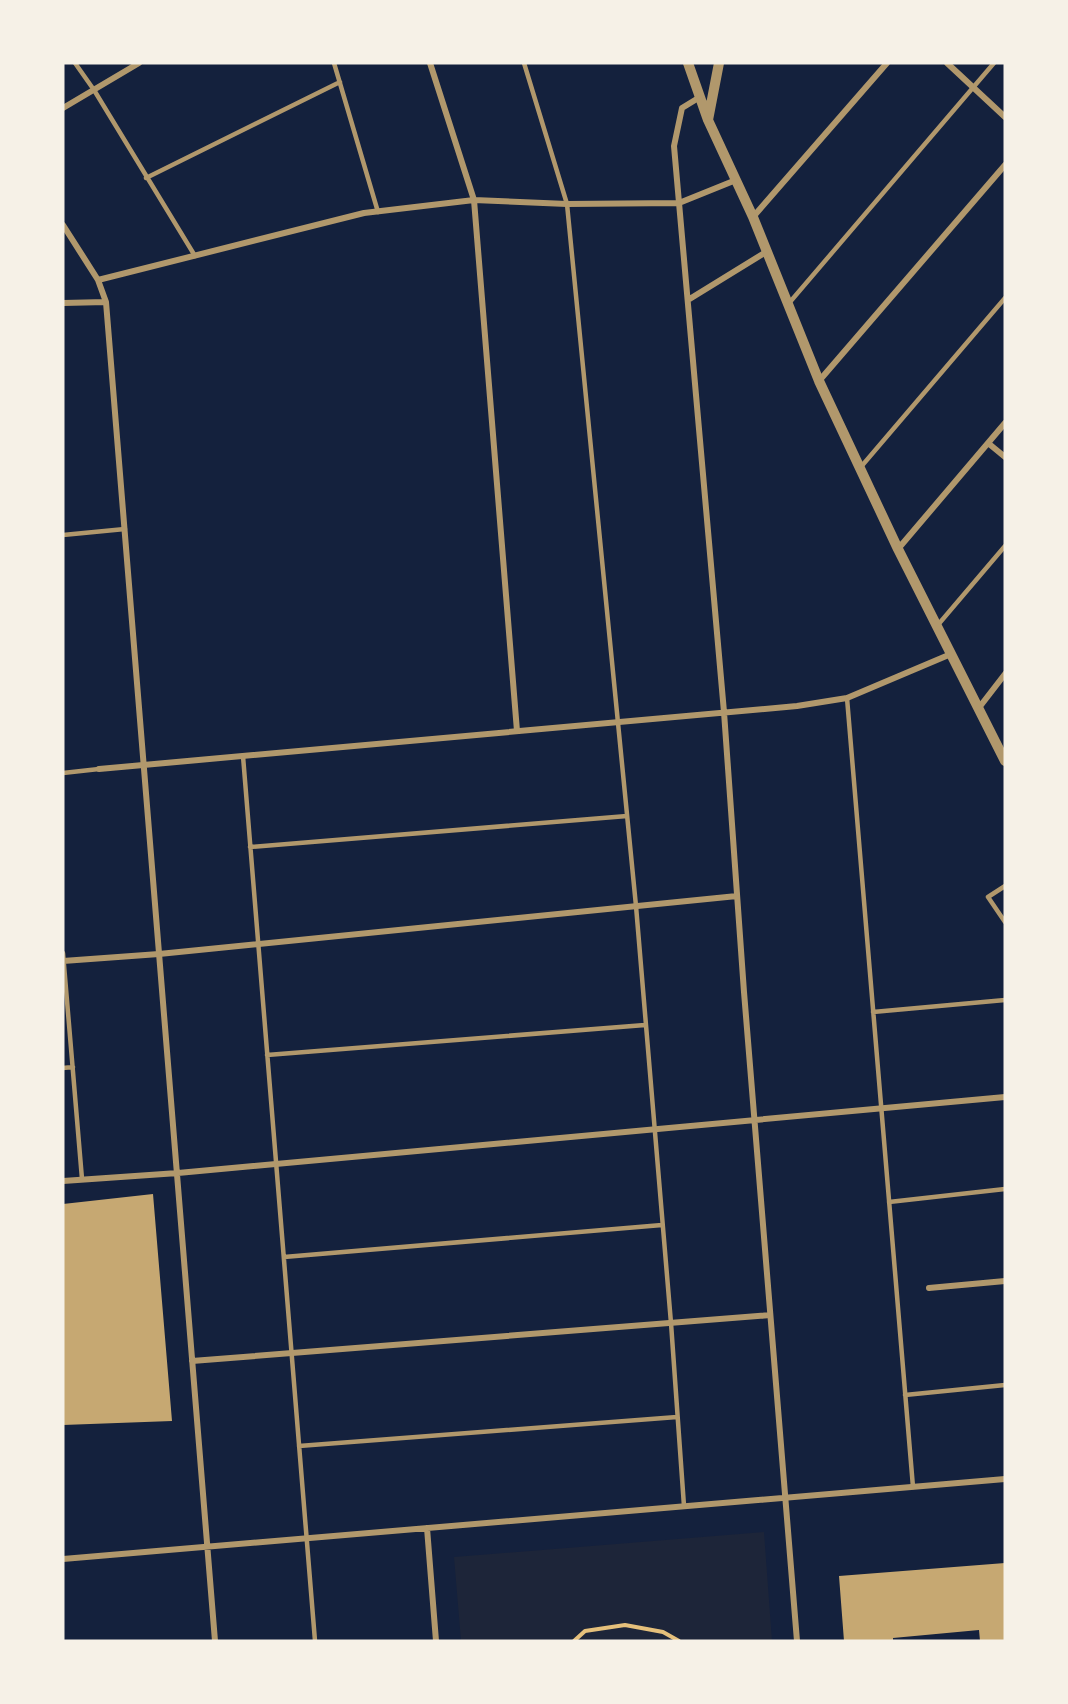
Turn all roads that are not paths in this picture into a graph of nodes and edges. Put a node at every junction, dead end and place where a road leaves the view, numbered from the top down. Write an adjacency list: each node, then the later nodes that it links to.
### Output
1 (75, 63): 13 (lane)
2 (138, 63): 13 (street)
3 (334, 63): 11 (lane)
4 (430, 63): 21 (street)
5 (524, 63): 23 (lane)
6 (688, 63): 14 (street)
7 (719, 63): 17 (street)
8 (887, 63): 25 (street)
9 (947, 63): 12 (street)
10 (994, 63): 12 (lane)
11 (340, 82): 19 (lane); 24 (lane)
12 (973, 87): 16 (street); 34 (lane)
13 (94, 90): 15 (street); 19 (lane)
14 (700, 97): 17 (street); 22 (street)
15 (63, 108)
16 (1005, 117)
17 (708, 120): 20 (street)
18 (1005, 165): 35 (street)
19 (146, 178): 28 (lane)
20 (736, 180): 22 (street); 25 (street)
21 (474, 200): 23 (street); 24 (street); 51 (street)
22 (679, 203): 23 (street); 31 (street)
23 (567, 204): 50 (lane)
24 (378, 212): 28 (street)
25 (753, 218): 27 (street)
26 (63, 225): 29 (street)
27 (766, 252): 31 (street); 34 (street)
28 (195, 256): 29 (street)
29 (98, 280): 32 (street)
30 (1005, 298): 39 (lane)
31 (688, 300): 49 (street)
32 (106, 302): 33 (street); 40 (street)
33 (63, 303)
34 (788, 304): 35 (street)
35 (819, 381): 39 (street)
36 (1005, 423): 37 (street)
37 (988, 442): 38 (street); 43 (street)
38 (1005, 457)
39 (860, 468): 43 (street)
40 (125, 530): 41 (lane); 54 (street)
41 (63, 535)
42 (1005, 546): 44 (lane)
43 (898, 549): 44 (street)
44 (937, 626): 45 (street)
45 (951, 654): 47 (street); 48 (street)
46 (1005, 674): 48 (street)
47 (847, 698): 49 (street); 68 (lane)
48 (978, 708): 53 (street)
49 (724, 712): 50 (street); 60 (street)
50 (617, 722): 51 (street); 57 (lane)
51 (517, 731): 52 (street)
52 (243, 756): 54 (street); 58 (lane)
53 (1005, 761)
54 (144, 765): 55 (street); 65 (street)
55 (99, 769): 56 (lane)
56 (63, 773)
57 (627, 816): 58 (lane); 61 (lane)
58 (250, 847): 63 (lane)
59 (1005, 886): 62 (lane)
60 (737, 896): 61 (street); 75 (street)
61 (636, 906): 63 (street); 69 (lane)
62 (1005, 922)
63 (258, 944): 65 (street); 70 (lane)
64 (63, 953): 66 (lane)
65 (159, 954): 66 (street); 78 (street)
66 (63, 961): 71 (lane)
67 (1005, 1000): 68 (lane)
68 (873, 1012): 74 (lane)
69 (645, 1025): 70 (lane); 76 (lane)
70 (267, 1055): 77 (lane)
71 (73, 1067): 72 (lane); 79 (lane)
72 (63, 1068)
73 (1005, 1098): 74 (street)
74 (881, 1109): 75 (street); 82 (lane)
75 (755, 1120): 76 (street); 87 (street)
76 (654, 1130): 77 (street); 83 (lane)
77 (276, 1164): 78 (street); 84 (lane)
78 (178, 1173): 79 (street); 90 (street)
79 (82, 1179): 80 (street)
80 (63, 1181)
81 (1005, 1189): 82 (lane)
82 (889, 1202): 92 (lane)
83 (662, 1225): 84 (lane); 88 (lane)
84 (284, 1257): 89 (lane)
85 (1005, 1281): 86 (street)
86 (928, 1288)
87 (770, 1316): 88 (street); 97 (street)
88 (671, 1323): 89 (street); 93 (lane)
89 (291, 1353): 90 (street); 94 (lane)
90 (192, 1361): 101 (street)
91 (1005, 1385): 92 (lane)
92 (905, 1395): 96 (lane)
93 (677, 1417): 94 (lane); 98 (lane)
94 (299, 1446): 100 (lane)
95 (1005, 1479): 96 (street)
96 (913, 1487): 97 (street)
97 (785, 1498): 98 (street); 106 (street)
98 (684, 1506): 99 (street)
99 (427, 1528): 100 (street); 105 (street)
100 (307, 1538): 101 (street); 104 (lane)
101 (207, 1546): 102 (street); 103 (street)
102 (63, 1559)
103 (214, 1641)
104 (315, 1641)
105 (435, 1641)
106 (796, 1641)

